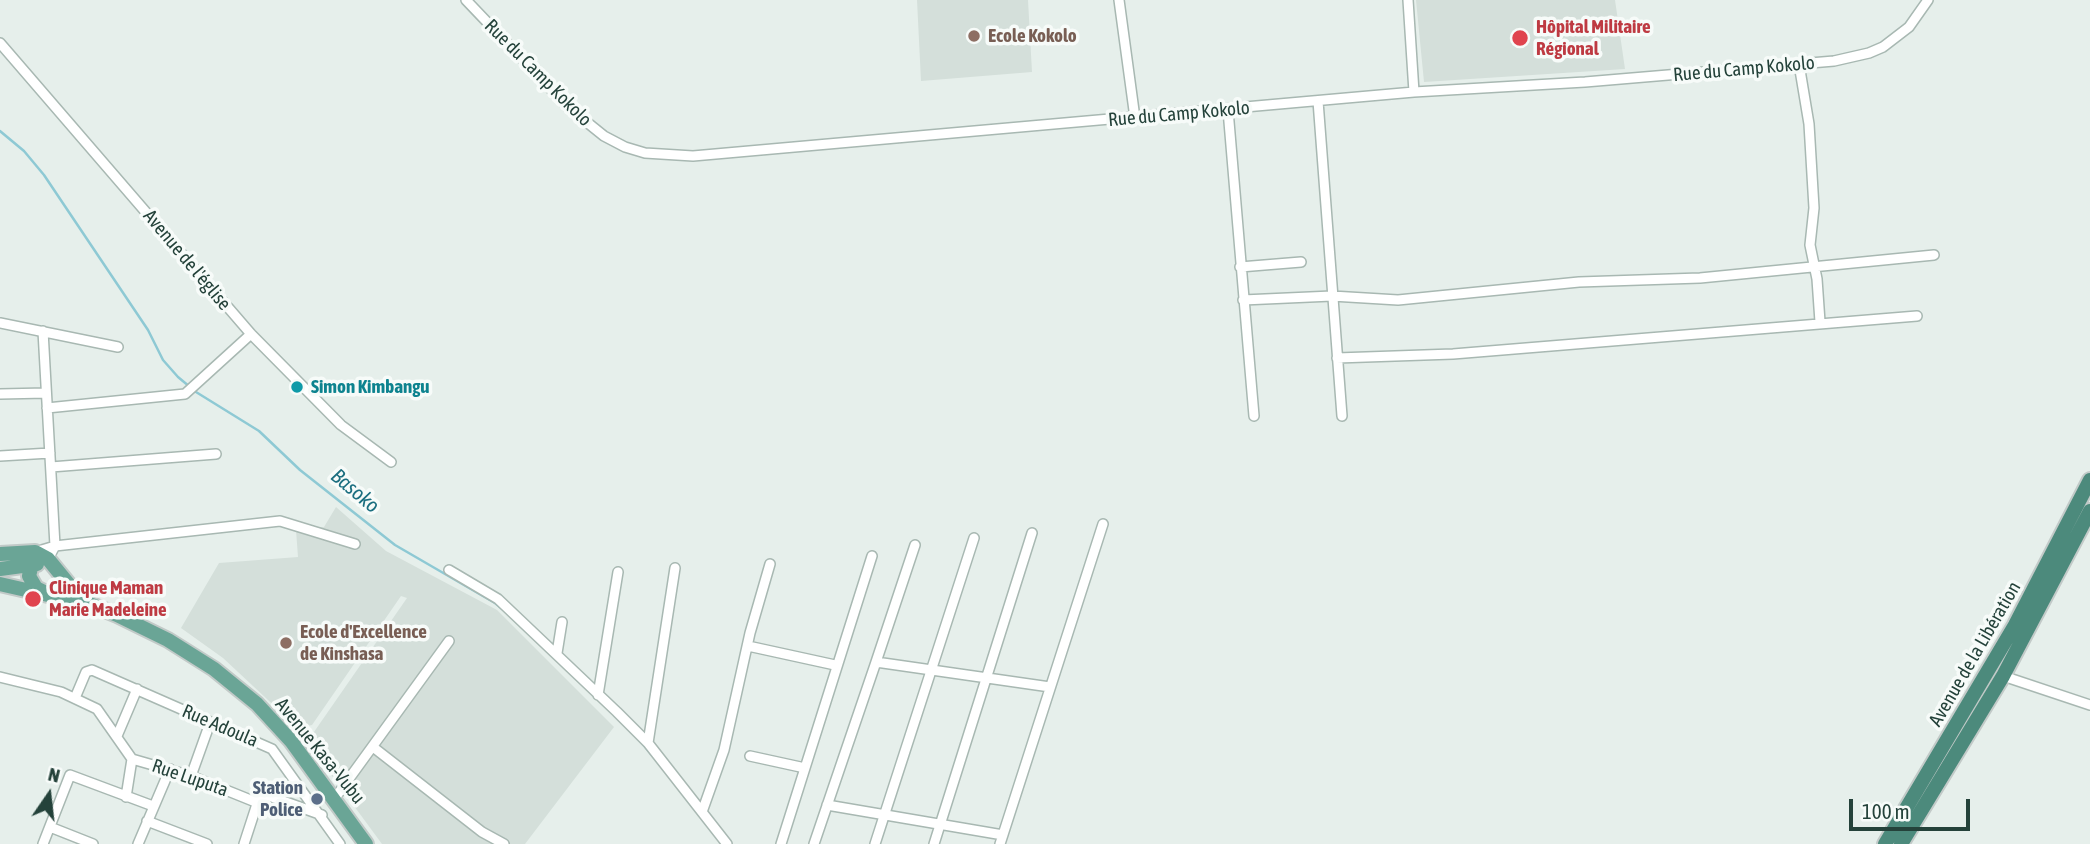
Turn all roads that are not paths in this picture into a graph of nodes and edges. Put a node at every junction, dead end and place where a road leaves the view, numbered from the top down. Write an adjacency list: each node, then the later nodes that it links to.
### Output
1 (466, 0): 10 (street, Rue du Camp Kokolo)
2 (1119, 0): 10 (street)
3 (1408, 0): 7 (street)
4 (1928, 0): 6 (street, Rue du Camp Kokolo)
5 (0, 43): 21 (street, Avenue de l'église)
6 (1799, 64): 7 (street, Rue du Camp Kokolo); 13 (street)
7 (1414, 92): 8 (street, Rue du Camp Kokolo)
8 (1318, 101): 9 (street, Rue du Camp Kokolo); 15 (street)
9 (1228, 110): 10 (street, Rue du Camp Kokolo); 14 (street)
10 (1135, 118)
11 (1934, 255): 13 (street)
12 (1301, 262): 14 (street)
13 (1813, 266): 15 (street); 19 (street)
14 (1241, 267): 16 (street)
15 (1332, 296): 16 (street); 23 (street)
16 (1243, 300): 27 (street)
17 (1917, 316): 19 (street)
18 (0, 323): 20 (street)
19 (1820, 323): 23 (street)
20 (43, 331): 22 (street); 24 (street)
21 (251, 334): 26 (street); 32 (street, Avenue de l'église)
22 (118, 347)
23 (1337, 359): 28 (street)
24 (46, 393): 25 (street); 26 (street)
25 (0, 394)
26 (47, 408): 29 (street)
27 (1254, 416)
28 (1342, 416)
29 (50, 453): 31 (street); 33 (street)
30 (216, 454): 33 (street)
31 (0, 456)
32 (391, 462)
33 (51, 467): 42 (street)
34 (2090, 480): 101 (highway, Avenue de la Libération)
35 (2090, 510): 59 (highway, Avenue de la Libération)
36 (1103, 524): 62 (street)
37 (1032, 533): 61 (street)
38 (974, 538): 58 (street)
39 (355, 544): 42 (street)
40 (915, 544): 56 (street)
41 (0, 554): 42 (main road)
42 (42, 556): 46 (main road); 50 (main road); 51 (main road, Avenue Kasa-Vubu)
43 (872, 556): 57 (street)
44 (770, 564): 54 (street)
45 (675, 568): 69 (street)
46 (0, 569)
47 (449, 570): 55 (street)
48 (618, 572): 64 (street)
49 (0, 584): 50 (main road, Avenue Kasa-Vubu)
50 (47, 593): 51 (main road, Avenue Kasa-Vubu)
51 (92, 605): 77 (main road, Avenue Kasa-Vubu)
52 (562, 622): 55 (street)
53 (449, 641): 70 (street)
54 (748, 646): 57 (street); 81 (street)
55 (557, 653): 64 (street)
56 (876, 662): 58 (street); 79 (street)
57 (835, 665): 73 (street)
58 (930, 670): 61 (street); 83 (street)
59 (2003, 676): 66 (street); 102 (highway, Avenue de la Libération)
60 (0, 677): 65 (street, Rue Luputa)
61 (987, 678): 62 (street); 85 (street)
62 (1049, 687): 87 (street)
63 (137, 689): 65 (street, Rue Adoula); 67 (street, Rue Adoula); 68 (street)
64 (598, 695): 69 (street)
65 (75, 698): 68 (street, Rue Luputa)
66 (2090, 705)
67 (210, 723): 75 (street); 82 (street, Rue Adoula)
68 (117, 736): 72 (street, Rue Luputa)
69 (648, 743): 81 (street)
70 (373, 747): 77 (street); 95 (street)
71 (750, 756): 73 (street)
72 (132, 759): 74 (street, Rue Luputa); 76 (street)
73 (805, 768): 97 (street)
74 (170, 769): 75 (street, Rue Luputa); 80 (street)
75 (191, 776): 78 (street, Rue Luputa)
76 (126, 797): 80 (street); 86 (street)
77 (335, 797): 94 (main road, Avenue Kasa-Vubu)
78 (258, 801): 82 (street, Rue Luputa); 92 (street)
79 (827, 805): 83 (street); 98 (street)
80 (153, 806): 84 (street)
81 (702, 812): 96 (street)
82 (322, 815): 93 (street, Rue Adoula)
83 (885, 815): 85 (street); 99 (street)
84 (147, 821): 90 (street); 91 (street)
85 (940, 824): 87 (street); 100 (street)
86 (50, 827): 88 (street); 89 (street)
87 (1001, 840)
88 (43, 844)
89 (93, 844)
90 (138, 844)
91 (207, 844)
92 (244, 844)
93 (341, 844)
94 (366, 844)
95 (504, 844)
96 (727, 844)
97 (781, 844)
98 (814, 844)
99 (875, 844)
100 (934, 844)
101 (1885, 844)
102 (1901, 844)

